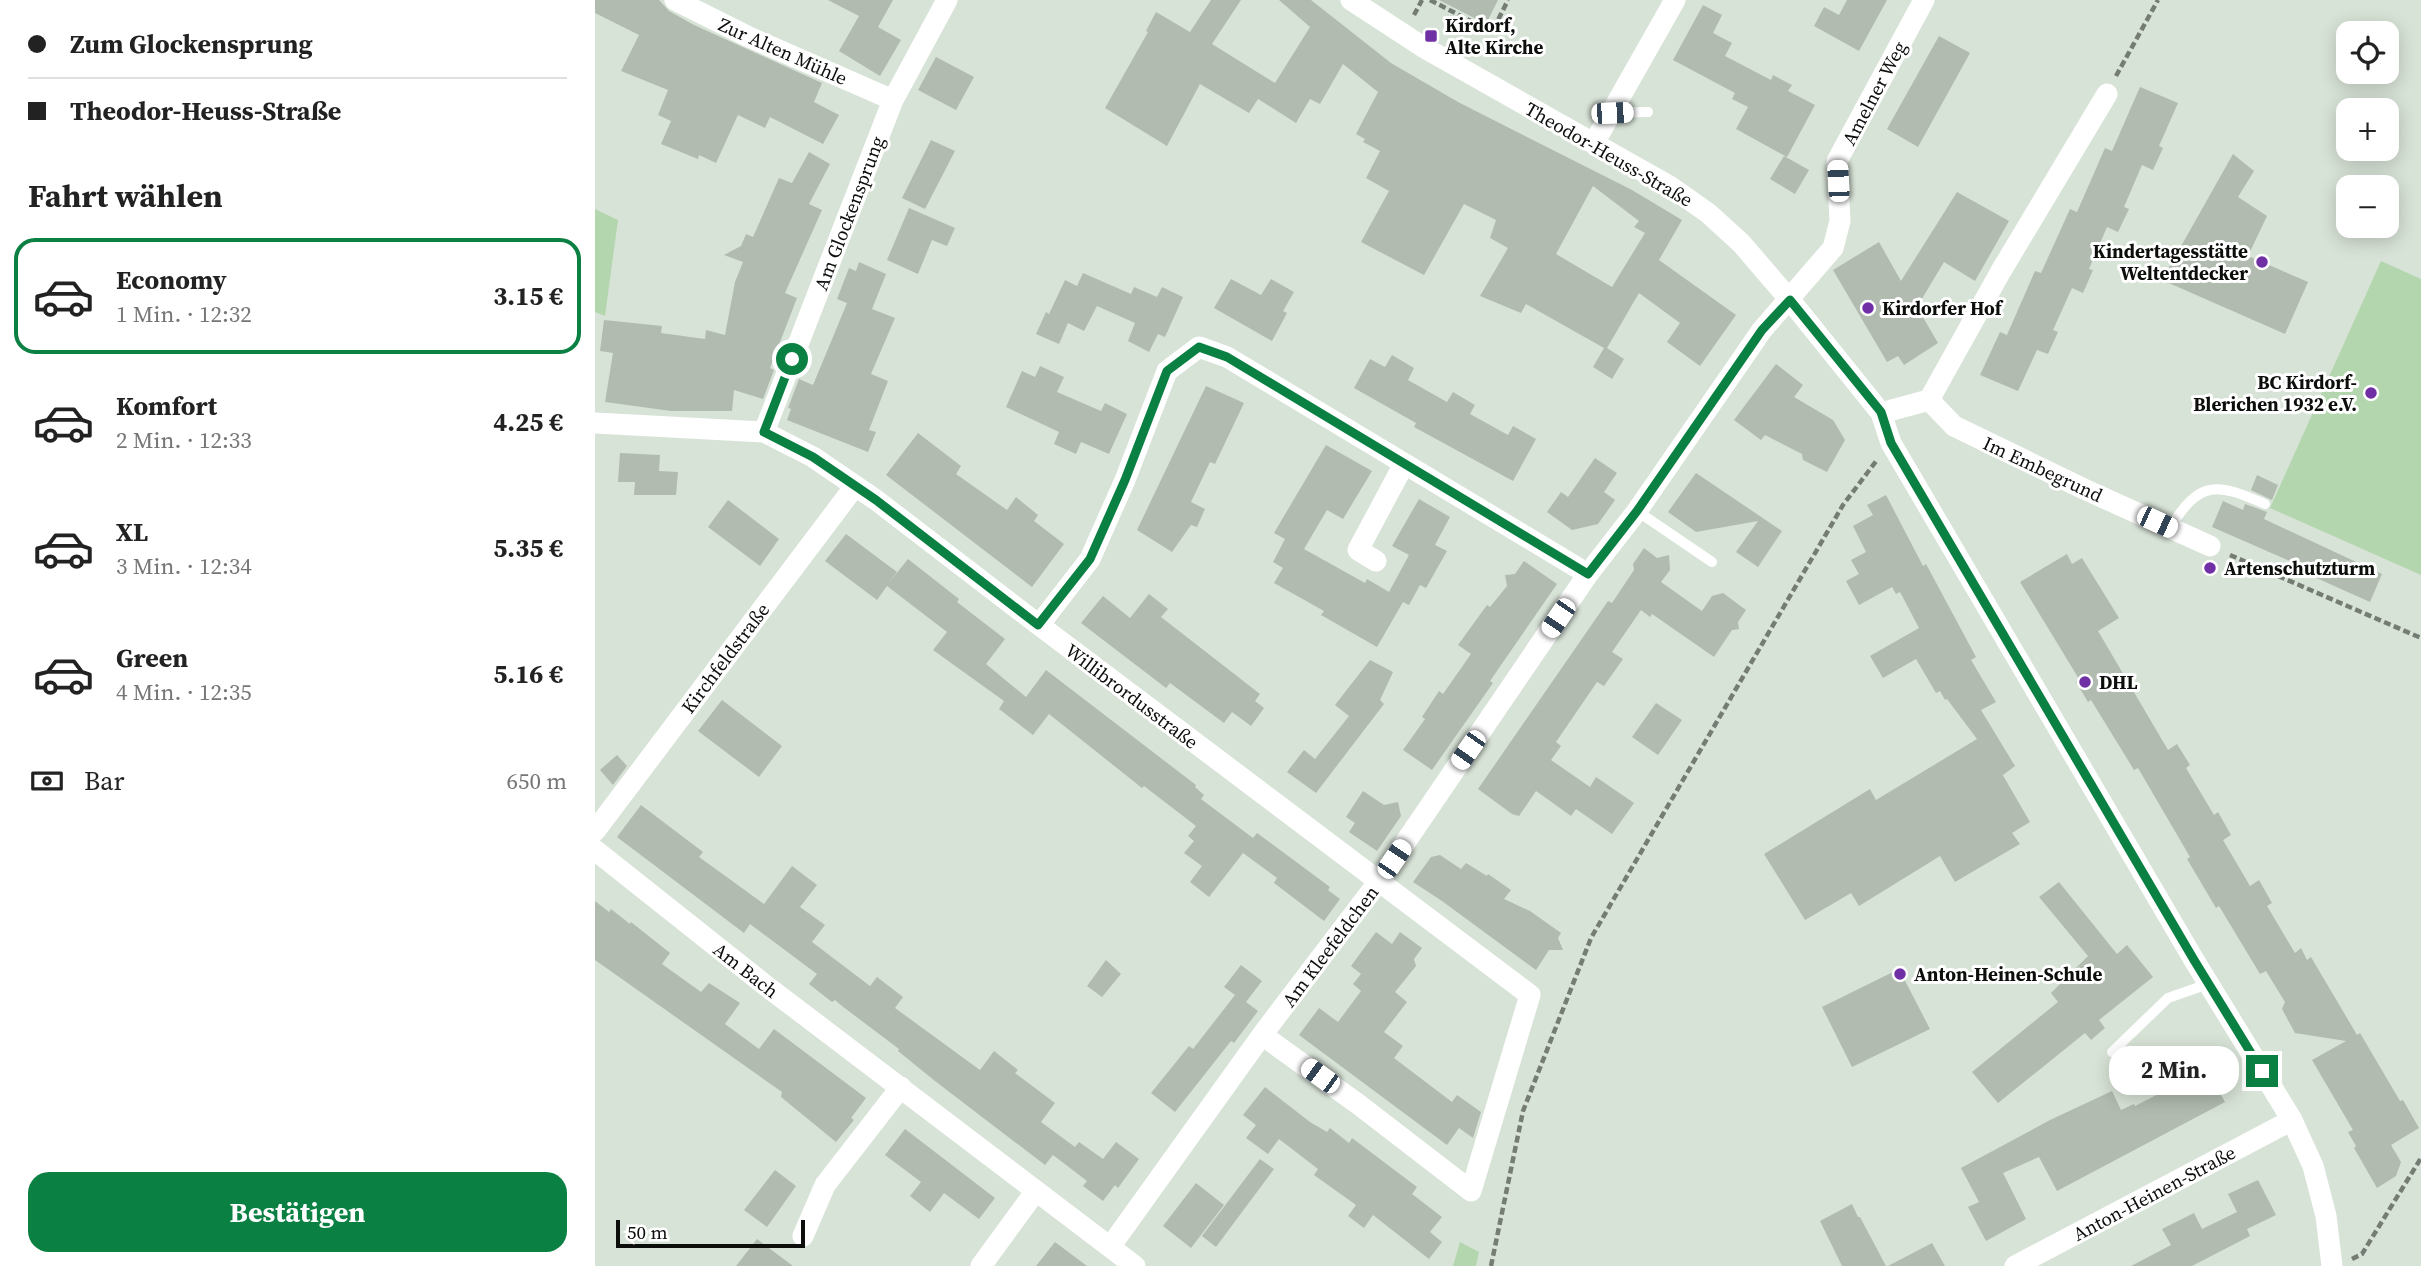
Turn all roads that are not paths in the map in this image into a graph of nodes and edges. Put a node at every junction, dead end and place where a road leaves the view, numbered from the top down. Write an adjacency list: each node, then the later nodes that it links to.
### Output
1 (675, 0): 7 (street, Zur Alten Mühle)
2 (947, 0): 7 (street, Am Glockensprung)
3 (1350, 0): 10 (street, Theodor-Heuss-Straße)
4 (1675, 0): 9 (street)
5 (1924, 0): 11 (street, Amelner Weg)
6 (2107, 94): 12 (street)
7 (893, 100): 15 (street, Am Glockensprung)
8 (1648, 112): 9 (lane)
9 (1612, 113): 10 (street)
10 (1594, 143): 11 (street, Theodor-Heuss-Straße)
11 (1790, 300): 13 (street, Theodor-Heuss-Straße); 19 (street, Am Kleefeldchen)
12 (1929, 400): 13 (street); 20 (street, Im Embegrund)
13 (1881, 412): 29 (street, Theodor-Heuss-Straße)
14 (595, 423): 15 (street, Willibrordusstraße)
15 (764, 432): 17 (street, Willibrordusstraße)
16 (1404, 464): 22 (street); 24 (street); 25 (street)
17 (855, 486): 25 (street, Willibrordusstraße); 26 (street, Kirchfeldstraße)
18 (2265, 505): 20 (lane)
19 (1637, 511): 23 (lane); 24 (street, Am Kleefeldchen)
20 (2171, 528): 21 (street, Im Embegrund)
21 (2210, 546)
22 (1358, 550)
23 (1712, 562)
24 (1588, 574): 28 (street, Am Kleefeldchen)
25 (1038, 625): 28 (street, Willibrordusstraße)
26 (595, 831)
27 (595, 850): 32 (street, Am Bach)
28 (1378, 881): 30 (street, Am Kleefeldchen); 30 (street, Willibrordusstraße)
29 (2209, 984): 31 (lane); 33 (street, Theodor-Heuss-Straße)
30 (1262, 1035): 36 (street, Am Kleefeldchen)
31 (2112, 1052)
32 (901, 1087): 34 (street, Am Bach); 35 (street)
33 (2292, 1120): 37 (street, Theodor-Heuss-Straße); 40 (street, Anton-Heinen-Straße)
34 (1035, 1192): 36 (street, Am Bach); 38 (street)
35 (803, 1236)
36 (1111, 1247): 39 (street, Am Bach)
37 (2341, 1263)
38 (981, 1266)
39 (1135, 1266)
40 (2015, 1266)

